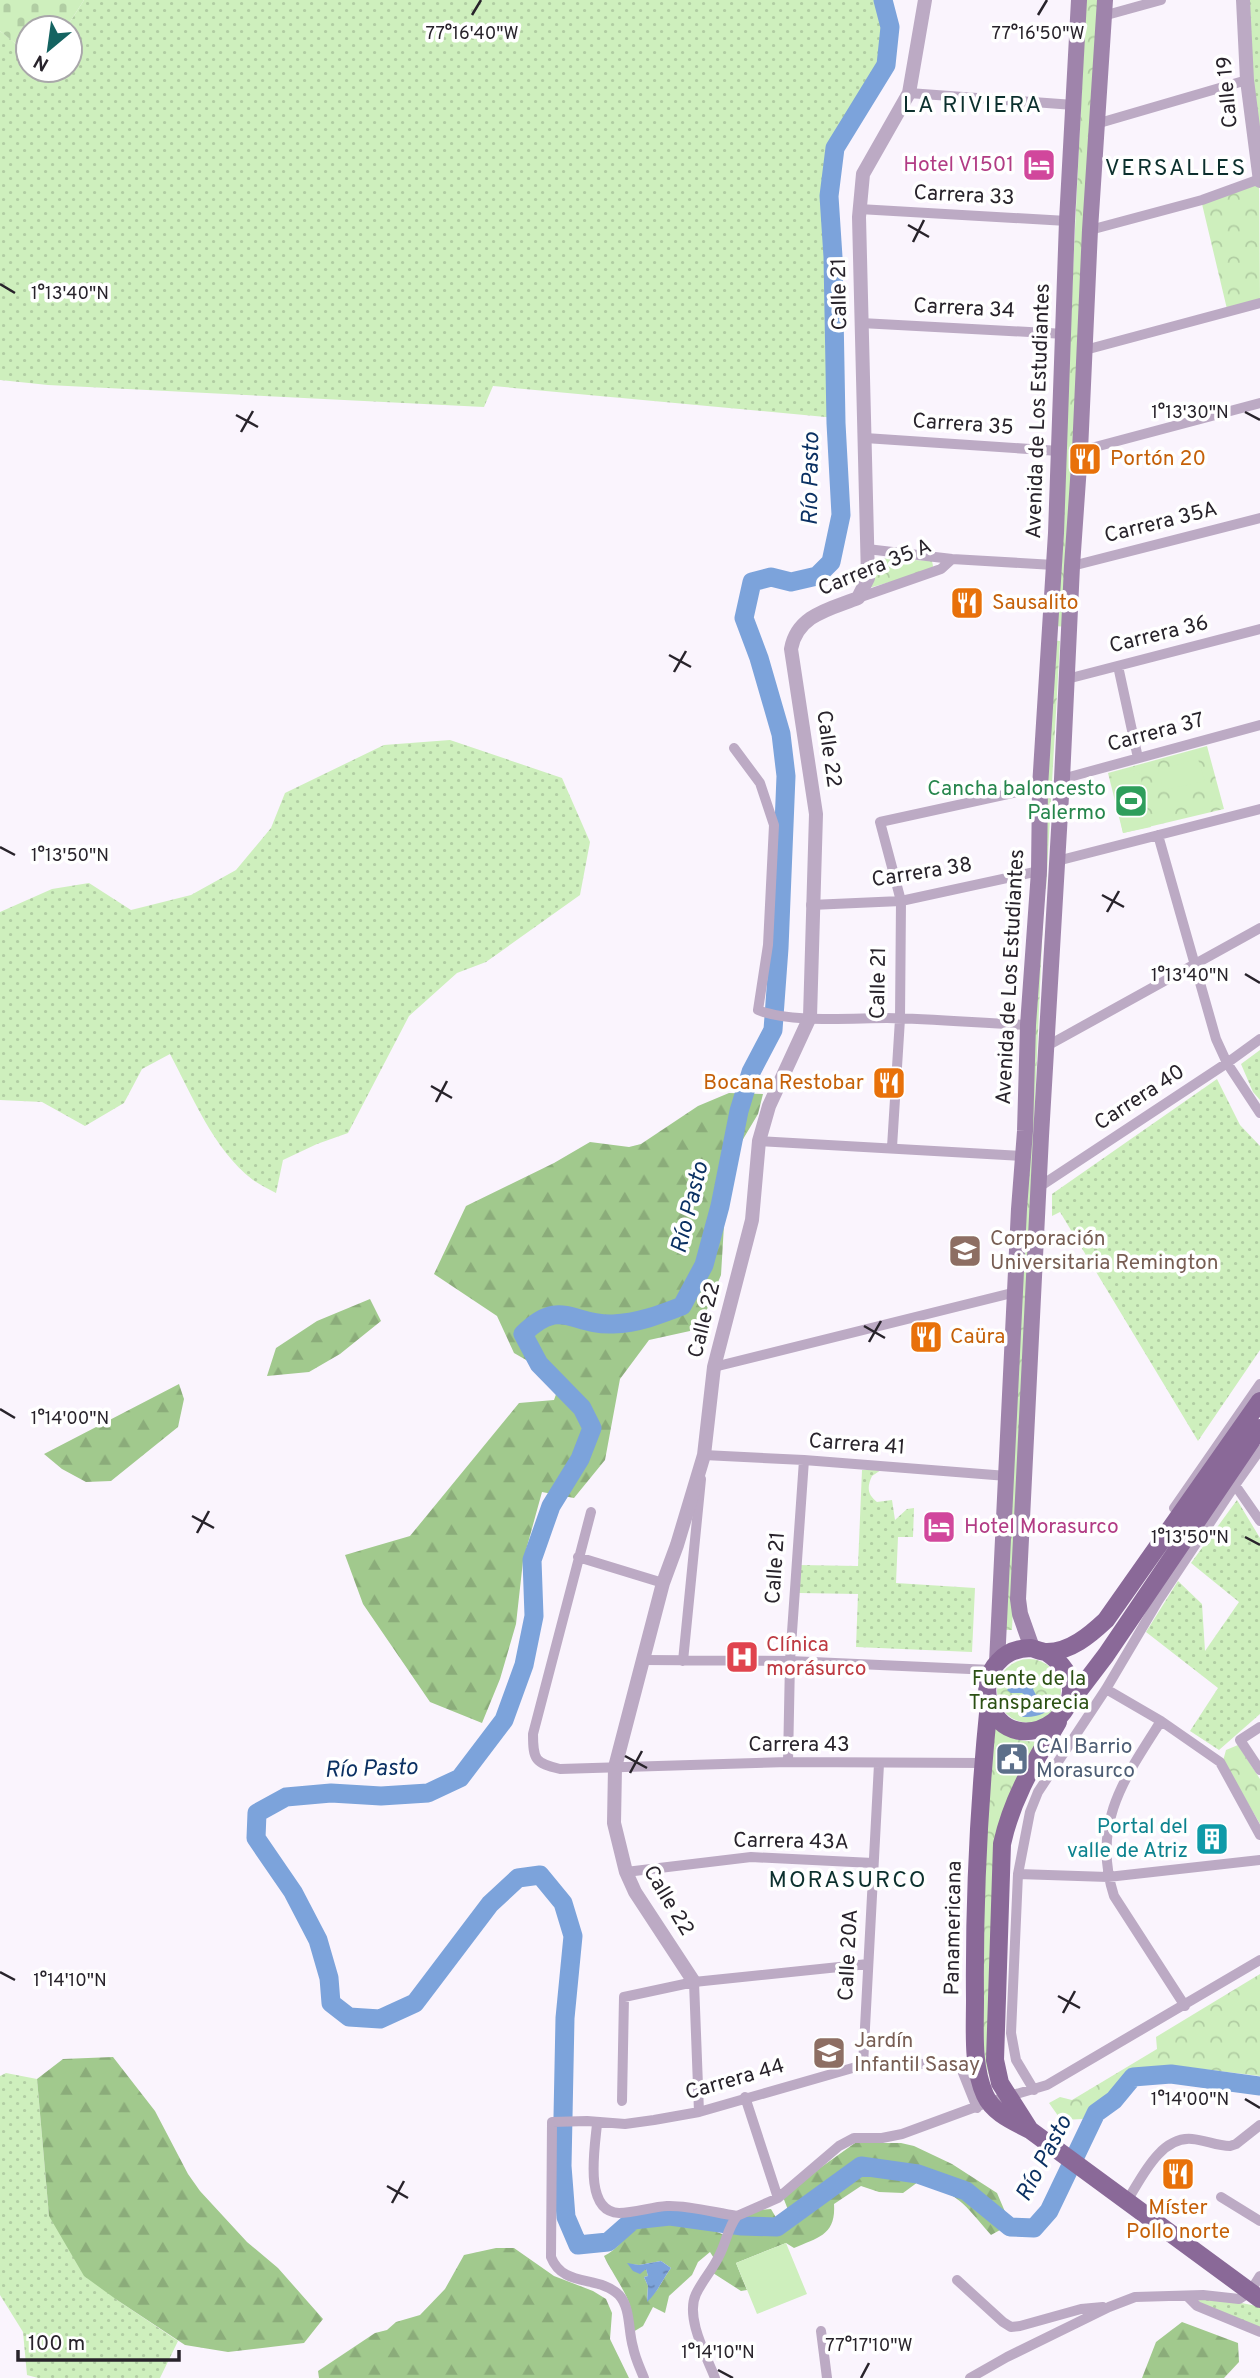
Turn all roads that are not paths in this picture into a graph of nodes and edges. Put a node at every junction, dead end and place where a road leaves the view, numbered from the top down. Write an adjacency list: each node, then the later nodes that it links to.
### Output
1 (925, 0): 7 (street, Calle 21)
2 (1079, 0): 8 (main road, Avenida de Los Estudiantes)
3 (1161, 0): 5 (street)
4 (1243, 0): 6 (street, Calle 19)
5 (1104, 8): 9 (main road, Avenida de Los Estudiantes)
6 (1247, 80): 9 (street); 10 (street, Calle 19)
7 (909, 93): 8 (street); 11 (street, Calle 21)
8 (1074, 105): 12 (main road, Avenida de Los Estudiantes)
9 (1096, 124): 13 (main road, Avenida de Los Estudiantes)
10 (1260, 180): 13 (street)
11 (859, 209): 12 (street, Carrera 33); 15 (street, Calle 21)
12 (1067, 221): 16 (main road, Avenida de Los Estudiantes)
13 (1090, 230): 17 (main road, Avenida de Los Estudiantes)
14 (1260, 303): 17 (street)
15 (861, 323): 16 (street, Carrera 34); 19 (street, Calle 21)
16 (1065, 334): 20 (main road, Avenida de Los Estudiantes)
17 (1085, 351): 21 (main road, Avenida de Los Estudiantes)
18 (1260, 403): 21 (street)
19 (865, 438): 20 (street, Carrera 35); 25 (street, Calle 21)
20 (1059, 451): 22 (main road, Avenida de Los Estudiantes)
21 (1080, 451): 23 (main road, Avenida de Los Estudiantes)
22 (1058, 492): 23 (main road); 27 (main road, Avenida de Los Estudiantes)
23 (1076, 492): 28 (main road, Avenida de Los Estudiantes)
24 (1260, 518): 28 (street, Carrera 35A)
25 (867, 548): 26 (street, Carrera 35 A); 29 (street, Calle 21)
26 (952, 559): 27 (street, Carrera 35 A); 29 (street, Carrera 35 A)
27 (1054, 565): 31 (main road, Avenida de Los Estudiantes)
28 (1072, 566): 32 (main road, Avenida de Los Estudiantes)
29 (858, 598): 33 (street, Carrera 35 A)
30 (1260, 629): 34 (street, Carrera 36)
31 (1049, 636): 32 (main road); 40 (main road, Avenida de Los Estudiantes)
32 (1068, 644): 35 (main road, Avenida de Los Estudiantes)
33 (791, 649): 45 (street, Calle 22)
34 (1118, 666): 35 (street, Carrera 36); 38 (street)
35 (1067, 679): 39 (main road, Avenida de Los Estudiantes)
36 (1260, 725): 38 (street, Carrera 37)
37 (734, 748): 51 (street)
38 (1138, 758): 39 (street, Carrera 37)
39 (1062, 779): 43 (main road, Avenida de Los Estudiantes)
40 (1040, 788): 44 (main road, Avenida de Los Estudiantes); 46 (street, Calle 21)
41 (1260, 808): 42 (street)
42 (1158, 835): 43 (street); 50 (street)
43 (1057, 861): 47 (main road, Avenida de Los Estudiantes)
44 (1039, 871): 46 (street, Carrera 38); 48 (main road, Avenida de Los Estudiantes)
45 (812, 899): 46 (street, Carrera 38); 51 (street, Calle 22)
46 (901, 901): 52 (street, Calle 21)
47 (1055, 914): 48 (main road); 55 (main road, Avenida de Los Estudiantes)
48 (1036, 915): 53 (main road, Avenida de Los Estudiantes)
49 (1260, 928): 50 (street)
50 (1194, 964): 55 (street); 56 (street)
51 (803, 1017): 52 (street); 58 (street, Calle 22)
52 (900, 1019): 53 (street); 59 (street, Calle 21)
53 (1028, 1025): 60 (main road, Avenida de Los Estudiantes)
54 (1260, 1039): 56 (street, Carrera 40)
55 (1046, 1046): 61 (main road, Avenida de Los Estudiantes)
56 (1227, 1063): 57 (street); 61 (street, Carrera 40)
57 (1260, 1113)
58 (759, 1141): 59 (street); 63 (street, Calle 22)
59 (892, 1147): 60 (street)
60 (1024, 1156): 62 (main road, Avenida de Los Estudiantes)
61 (1039, 1187): 76 (main road, Avenida de Los Estudiantes)
62 (1016, 1292): 63 (street); 69 (main road, Avenida de Los Estudiantes)
63 (714, 1367): 67 (street, Calle 22)
64 (1259, 1393): 76 (main road)
65 (1260, 1428): 75 (main road)
66 (1260, 1450): 70 (street)
67 (704, 1455): 68 (street, Carrera 41); 74 (street, Calle 22); 78 (street)
68 (804, 1460): 69 (street, Carrera 41); 79 (street, Calle 21)
69 (1007, 1476): 80 (main road, Avenida de Los Estudiantes)
70 (1235, 1485): 72 (street); 75 (street)
71 (592, 1512): 73 (street)
72 (1260, 1521)
73 (578, 1557): 74 (street); 89 (street, Carrera 43)
74 (663, 1583): 77 (street, Calle 22)
75 (1152, 1597): 81 (street); 83 (main road)
76 (1039, 1650): 80 (main road); 83 (main road)
77 (643, 1660): 78 (street); 89 (street, Calle 22)
78 (683, 1661): 79 (street)
79 (790, 1661): 80 (street); 86 (street, Calle 21)
80 (994, 1666): 82 (main road)
81 (1106, 1689): 84 (street); 95 (street)
82 (989, 1703): 83 (main road); 87 (main road, Panamericana)
83 (1063, 1713): 97 (main road)
84 (1161, 1721): 91 (street); 96 (street)
85 (1260, 1727): 90 (street)
86 (788, 1762): 88 (street, Carrera 43); 89 (street, Carrera 43)
87 (983, 1763): 88 (street, Carrera 43); 102 (main road, Panamericana)
88 (879, 1765): 93 (street, Calle 20A)
89 (615, 1767): 94 (street, Calle 22)
90 (1260, 1770)
91 (1260, 1835)
92 (1260, 1860): 96 (street)
93 (873, 1863): 94 (street, Carrera 43A); 99 (street, Calle 20A)
94 (626, 1872): 100 (street, Calle 22)
95 (1018, 1874): 96 (street); 97 (street)
96 (1108, 1877): 101 (street)
97 (1007, 1961): 104 (street); 105 (main road)
98 (1260, 1961): 101 (street)
99 (868, 1964): 100 (street); 103 (street, Calle 20A)
100 (694, 1982): 107 (street); 109 (street)
101 (1185, 2006): 104 (street)
102 (967, 2063): 103 (street, Carrera 44); 108 (main road, Panamericana)
103 (863, 2065): 106 (street, Carrera 44)
104 (1034, 2090): 105 (street)
105 (1009, 2096): 108 (street); 112 (main road)
106 (745, 2097): 109 (street, Carrera 44); 114 (street)
107 (622, 2101)
108 (983, 2105): 112 (main road); 114 (street)
109 (699, 2112): 110 (street, Carrera 44)
110 (592, 2122): 116 (street); 125 (street, Carrera 44)
111 (1260, 2125): 115 (street)
112 (1030, 2130): 115 (main road)
113 (1221, 2197): 117 (street)
114 (778, 2199): 116 (street)
115 (1127, 2201): 121 (main road)
116 (735, 2218): 126 (street)
117 (1260, 2221)
118 (1260, 2276): 121 (street)
119 (957, 2280): 122 (street)
120 (1187, 2296): 121 (street); 122 (street); 124 (street)
121 (1255, 2296)
122 (1109, 2306): 128 (street)
123 (821, 2331): 127 (street)
124 (1260, 2332)
125 (644, 2378)
126 (715, 2378)
127 (827, 2378)
128 (970, 2378)

